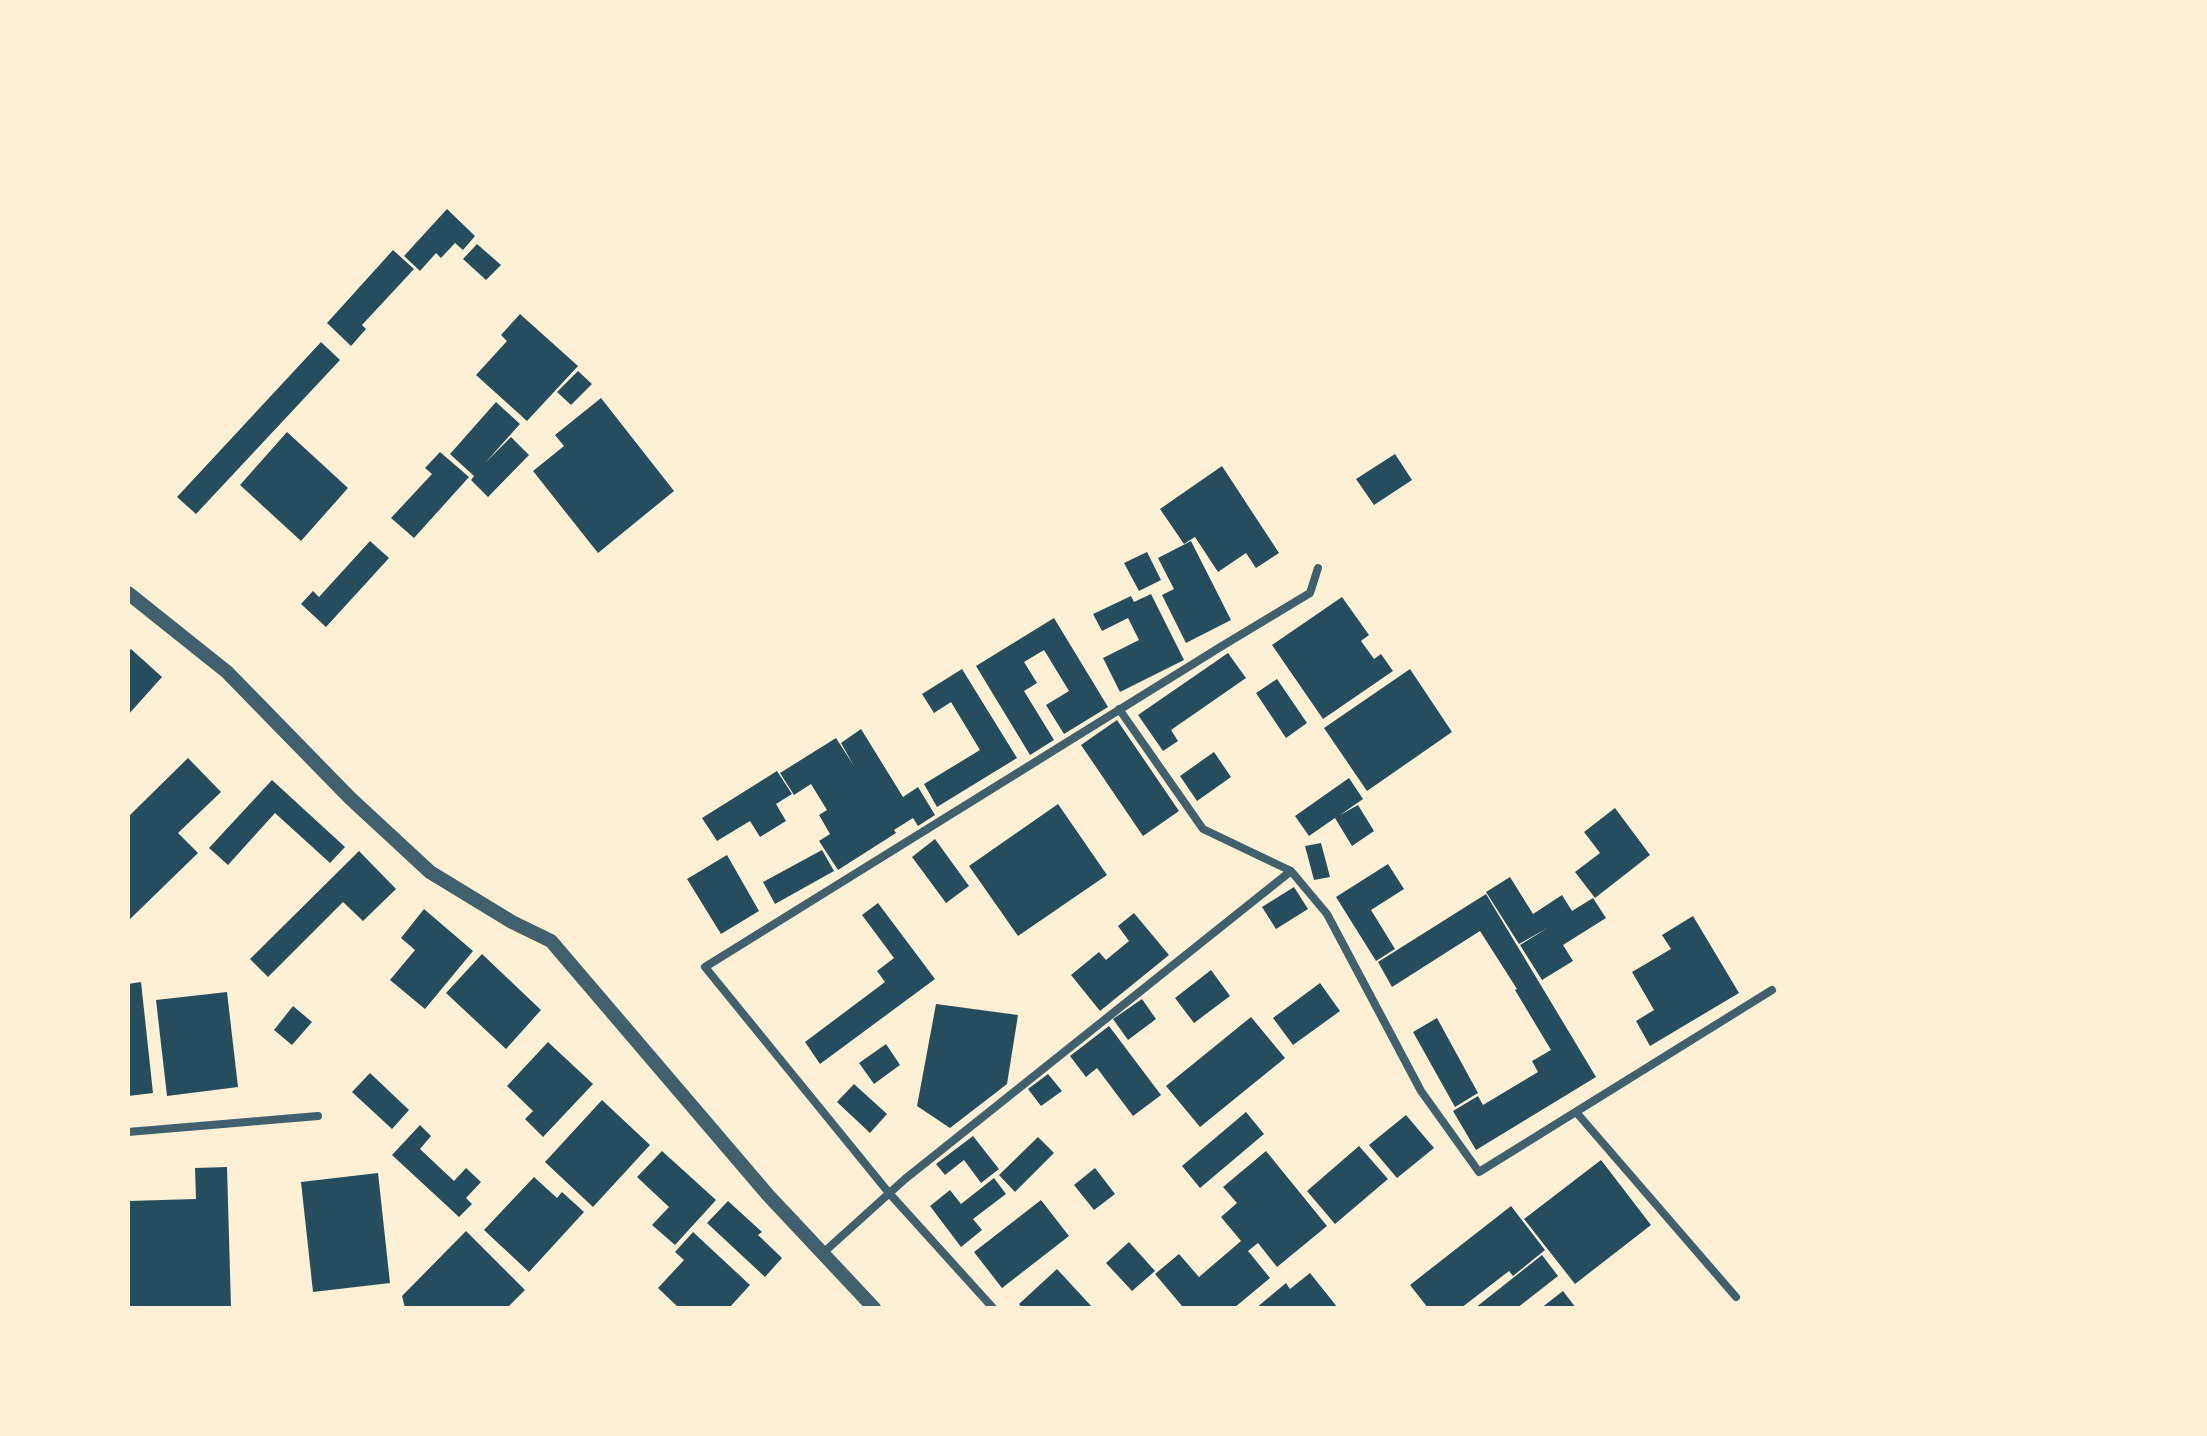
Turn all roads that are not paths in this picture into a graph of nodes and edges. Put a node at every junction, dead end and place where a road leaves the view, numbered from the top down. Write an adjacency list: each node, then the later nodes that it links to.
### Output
1 (1318, 568): 3 (street)
2 (128, 593): 10 (street)
3 (1119, 709): 4 (street); 9 (street)
4 (1291, 871): 6 (street); 9 (street)
5 (1772, 990): 6 (street)
6 (1576, 1112): 11 (street)
7 (318, 1116): 8 (street)
8 (128, 1132)
9 (889, 1193): 10 (street); 13 (street)
10 (823, 1253): 12 (street)
11 (1736, 1297)
12 (874, 1308)
13 (993, 1308)

